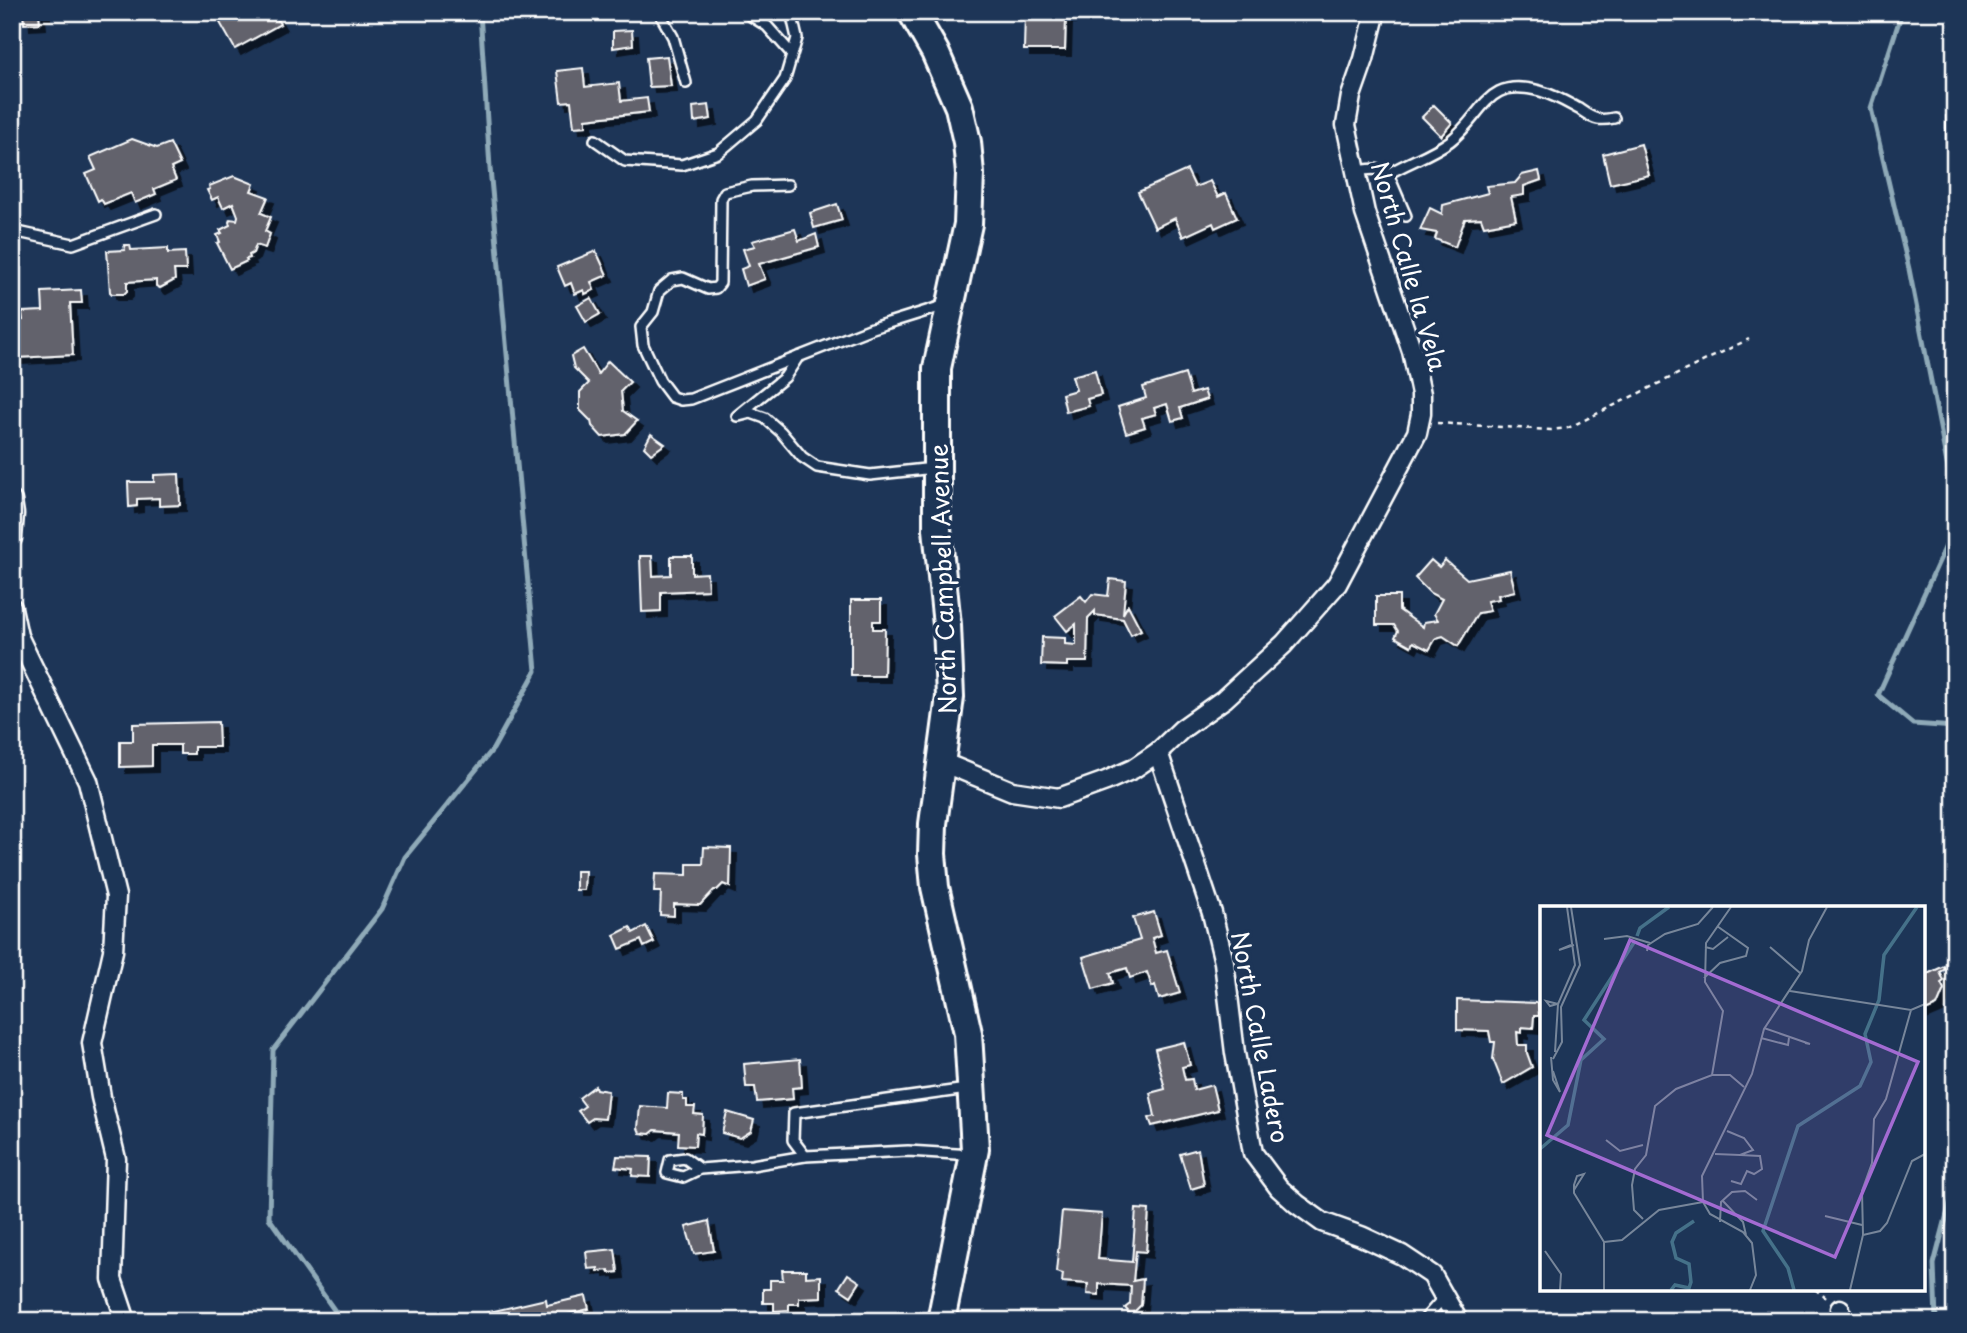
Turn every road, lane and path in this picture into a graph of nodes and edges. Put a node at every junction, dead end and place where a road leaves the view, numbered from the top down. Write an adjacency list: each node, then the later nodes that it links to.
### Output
1 (659, 12): 7 (lane)
2 (745, 12): 6 (lane)
3 (791, 12): 6 (lane)
4 (912, 12): 16 (main road, North Campbell Avenue)
5 (1373, 12): 10 (street, North Calle la Vela)
6 (792, 54): 9 (lane)
7 (686, 83)
8 (1614, 118): 11 (lane)
9 (595, 140)
10 (1356, 171): 11 (lane); 19 (street, North Calle la Vela)
11 (1388, 173): 14 (lane)
12 (788, 185): 18 (lane)
13 (156, 214): 15 (lane)
14 (1406, 216)
15 (12, 233)
16 (951, 303): 18 (lane); 20 (main road, North Campbell Avenue)
17 (1749, 339): 19 (path)
18 (798, 357): 20 (lane)
19 (1420, 422): 24 (street, North Calle la Vela)
20 (937, 467): 25 (main road, North Campbell Avenue)
21 (12, 501): 22 (street)
22 (12, 538)
23 (12, 608): 31 (street)
24 (1158, 752): 25 (street, North Calle la Vela); 30 (street, North Calle Ladero)
25 (942, 762): 26 (main road, North Campbell Avenue)
26 (971, 1088): 27 (main road, North Campbell Avenue); 28 (lane)
27 (974, 1155): 28 (lane); 32 (main road, North Campbell Avenue)
28 (805, 1156): 29 (lane)
29 (700, 1169)
30 (1444, 1297): 33 (lane); 34 (street, North Calle Ladero)
31 (126, 1321)
32 (941, 1321)
33 (1423, 1321)
34 (1458, 1321)

